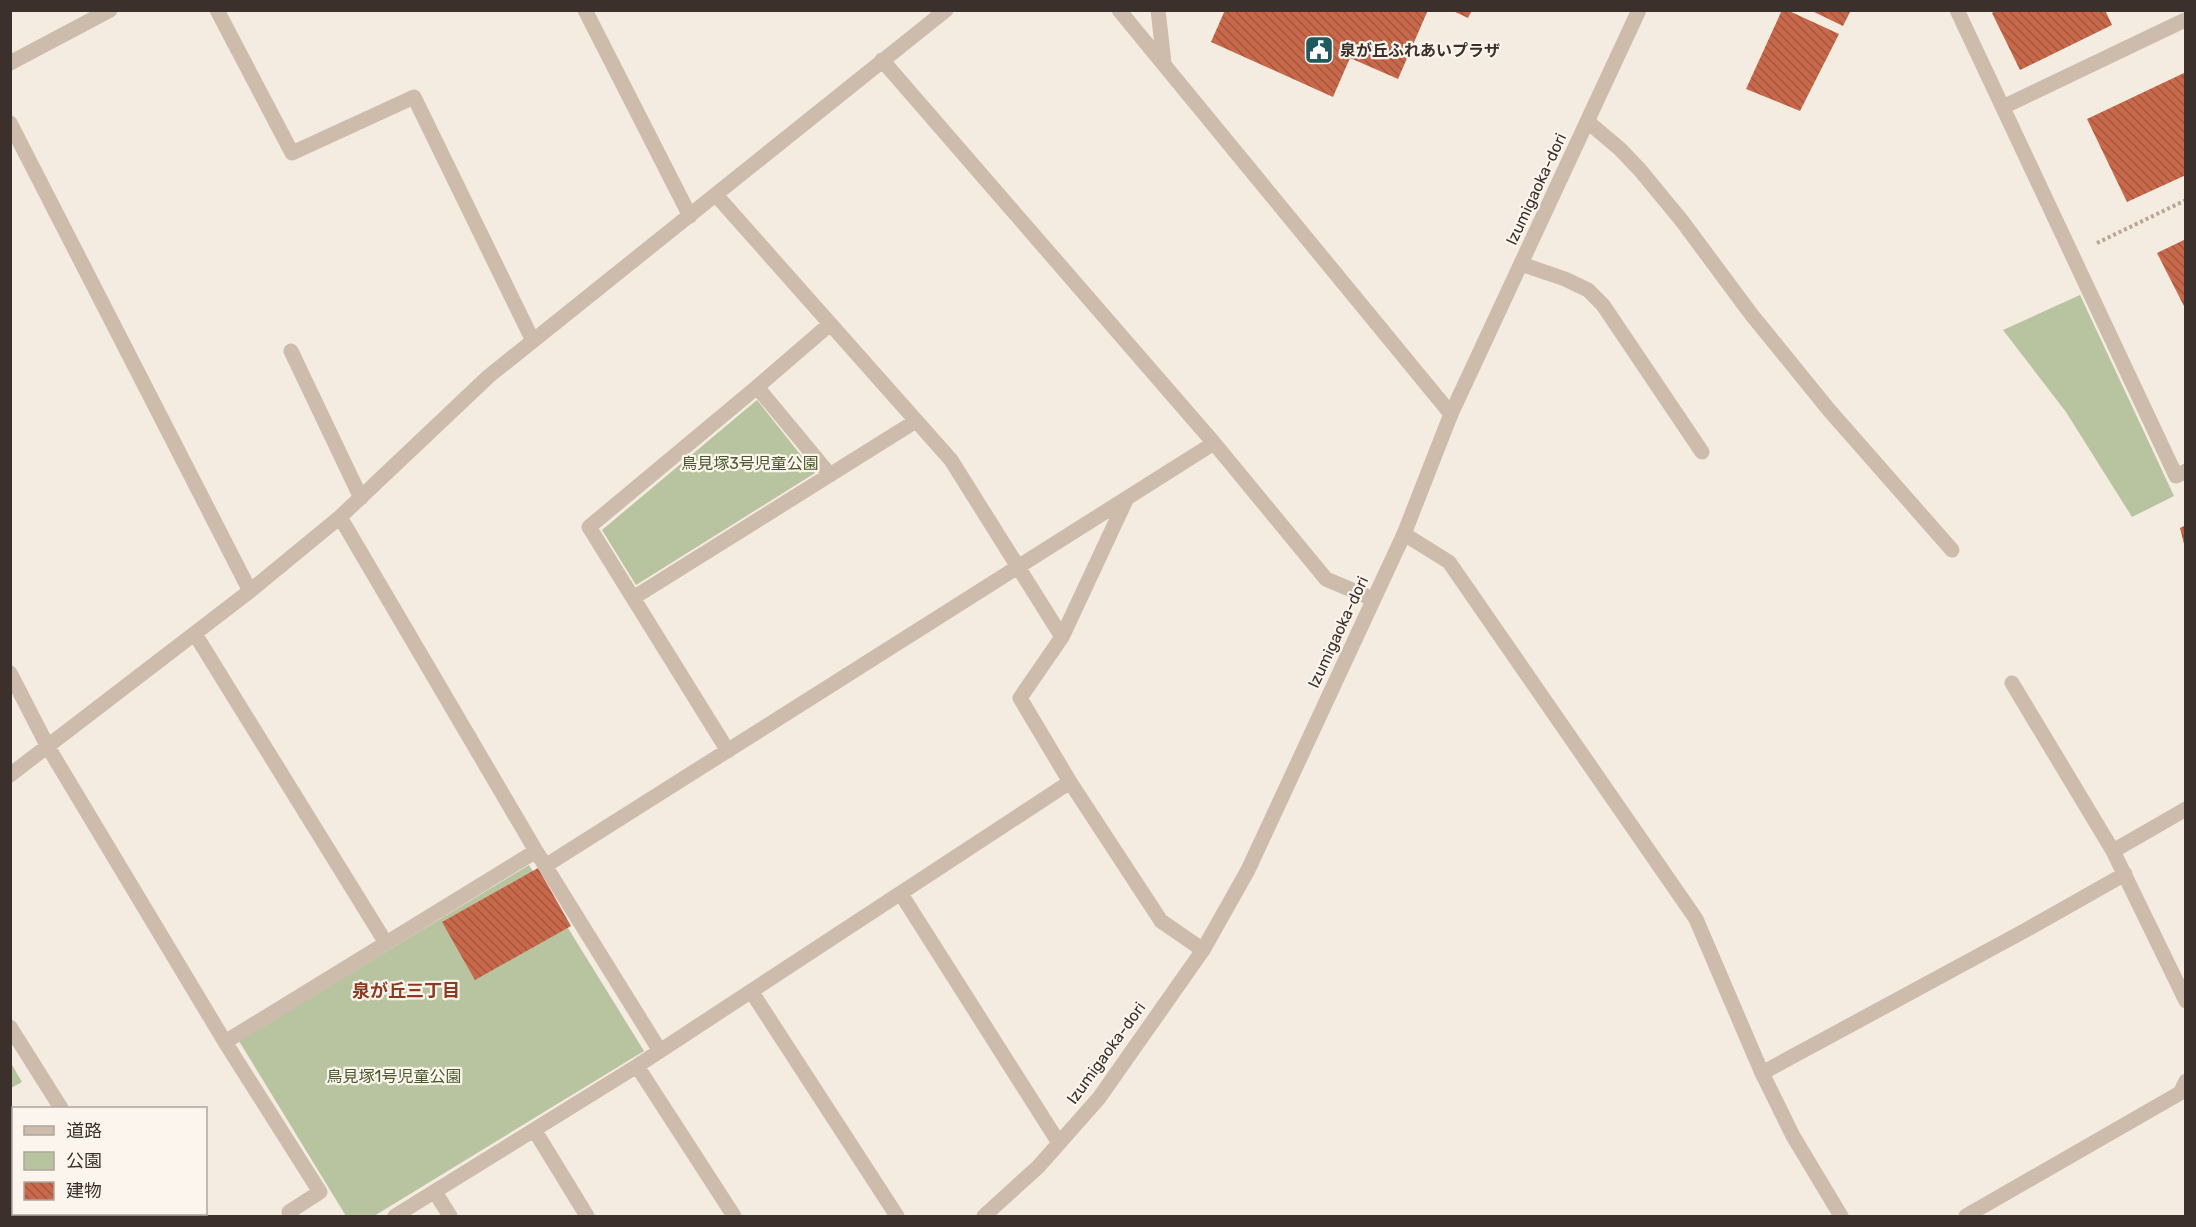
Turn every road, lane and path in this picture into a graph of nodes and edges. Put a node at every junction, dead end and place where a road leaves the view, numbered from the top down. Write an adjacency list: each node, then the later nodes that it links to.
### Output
1 (110, 10): 11 (street)
2 (217, 10): 22 (street)
3 (585, 10): 18 (street)
4 (946, 10): 10 (street)
5 (1119, 10): 12 (street)
6 (1158, 10): 12 (street)
7 (1639, 10): 14 (street, Izumigaoka-dori)
8 (1957, 10): 13 (street)
9 (2186, 22): 13 (street)
10 (882, 60): 16 (street); 27 (street)
11 (10, 63)
12 (1164, 63): 25 (street)
13 (2003, 107): 19 (street)
14 (1588, 122): 20 (street, Izumigaoka-dori); 35 (street)
15 (10, 123): 37 (street)
16 (716, 195): 18 (street); 21 (street)
17 (2186, 200): 19 (path)
18 (690, 216): 22 (street)
19 (2072, 256): 29 (street)
20 (1521, 264): 25 (street, Izumigaoka-dori); 28 (street)
21 (830, 324): 24 (street); 26 (street)
22 (532, 341): 31 (street)
23 (291, 351): 31 (street)
24 (757, 387): 30 (street); 38 (street)
25 (1451, 414): 34 (street, Izumigaoka-dori)
26 (916, 421): 30 (street); 36 (street)
27 (1214, 443): 32 (street); 39 (street)
28 (1702, 452)
29 (2186, 471)
30 (830, 475): 38 (street)
31 (361, 498): 33 (street)
32 (1126, 500): 36 (street); 41 (street)
33 (340, 517): 37 (street); 50 (street)
34 (1404, 534): 39 (street, Izumigaoka-dori); 62 (street)
35 (1952, 550)
36 (1020, 567): 41 (street); 45 (street)
37 (250, 591): 40 (street)
38 (633, 598): 45 (street)
39 (1373, 599): 55 (street, Izumigaoka-dori)
40 (195, 634): 44 (street); 54 (street)
41 (1062, 637): 47 (street)
42 (10, 672): 44 (street)
43 (2012, 683): 49 (street)
44 (48, 747): 46 (street); 59 (street)
45 (728, 751): 51 (street)
46 (10, 775)
47 (1070, 782): 53 (street); 55 (street)
48 (2186, 809): 49 (street)
49 (2113, 850): 52 (street)
50 (536, 851): 51 (street); 54 (street)
51 (545, 866): 60 (street)
52 (2125, 874): 57 (street); 62 (street)
53 (901, 894): 56 (street); 66 (street)
54 (386, 943): 59 (street)
55 (1203, 950): 66 (street, Izumigaoka-dori)
56 (751, 991): 60 (street); 73 (street)
57 (2186, 1001)
58 (10, 1028): 64 (street)
59 (225, 1042): 68 (street)
60 (660, 1051): 61 (street)
61 (637, 1066): 65 (street); 72 (street)
62 (1762, 1073): 75 (street)
63 (2184, 1092): 76 (street)
64 (60, 1107)
65 (535, 1131): 67 (street); 71 (street)
66 (1059, 1143): 74 (street, Izumigaoka-dori)
67 (435, 1192): 69 (street); 70 (street)
68 (288, 1215)
69 (394, 1216)
70 (450, 1216)
71 (588, 1216)
72 (734, 1216)
73 (897, 1216)
74 (984, 1216)
75 (1841, 1216)
76 (1966, 1216)

